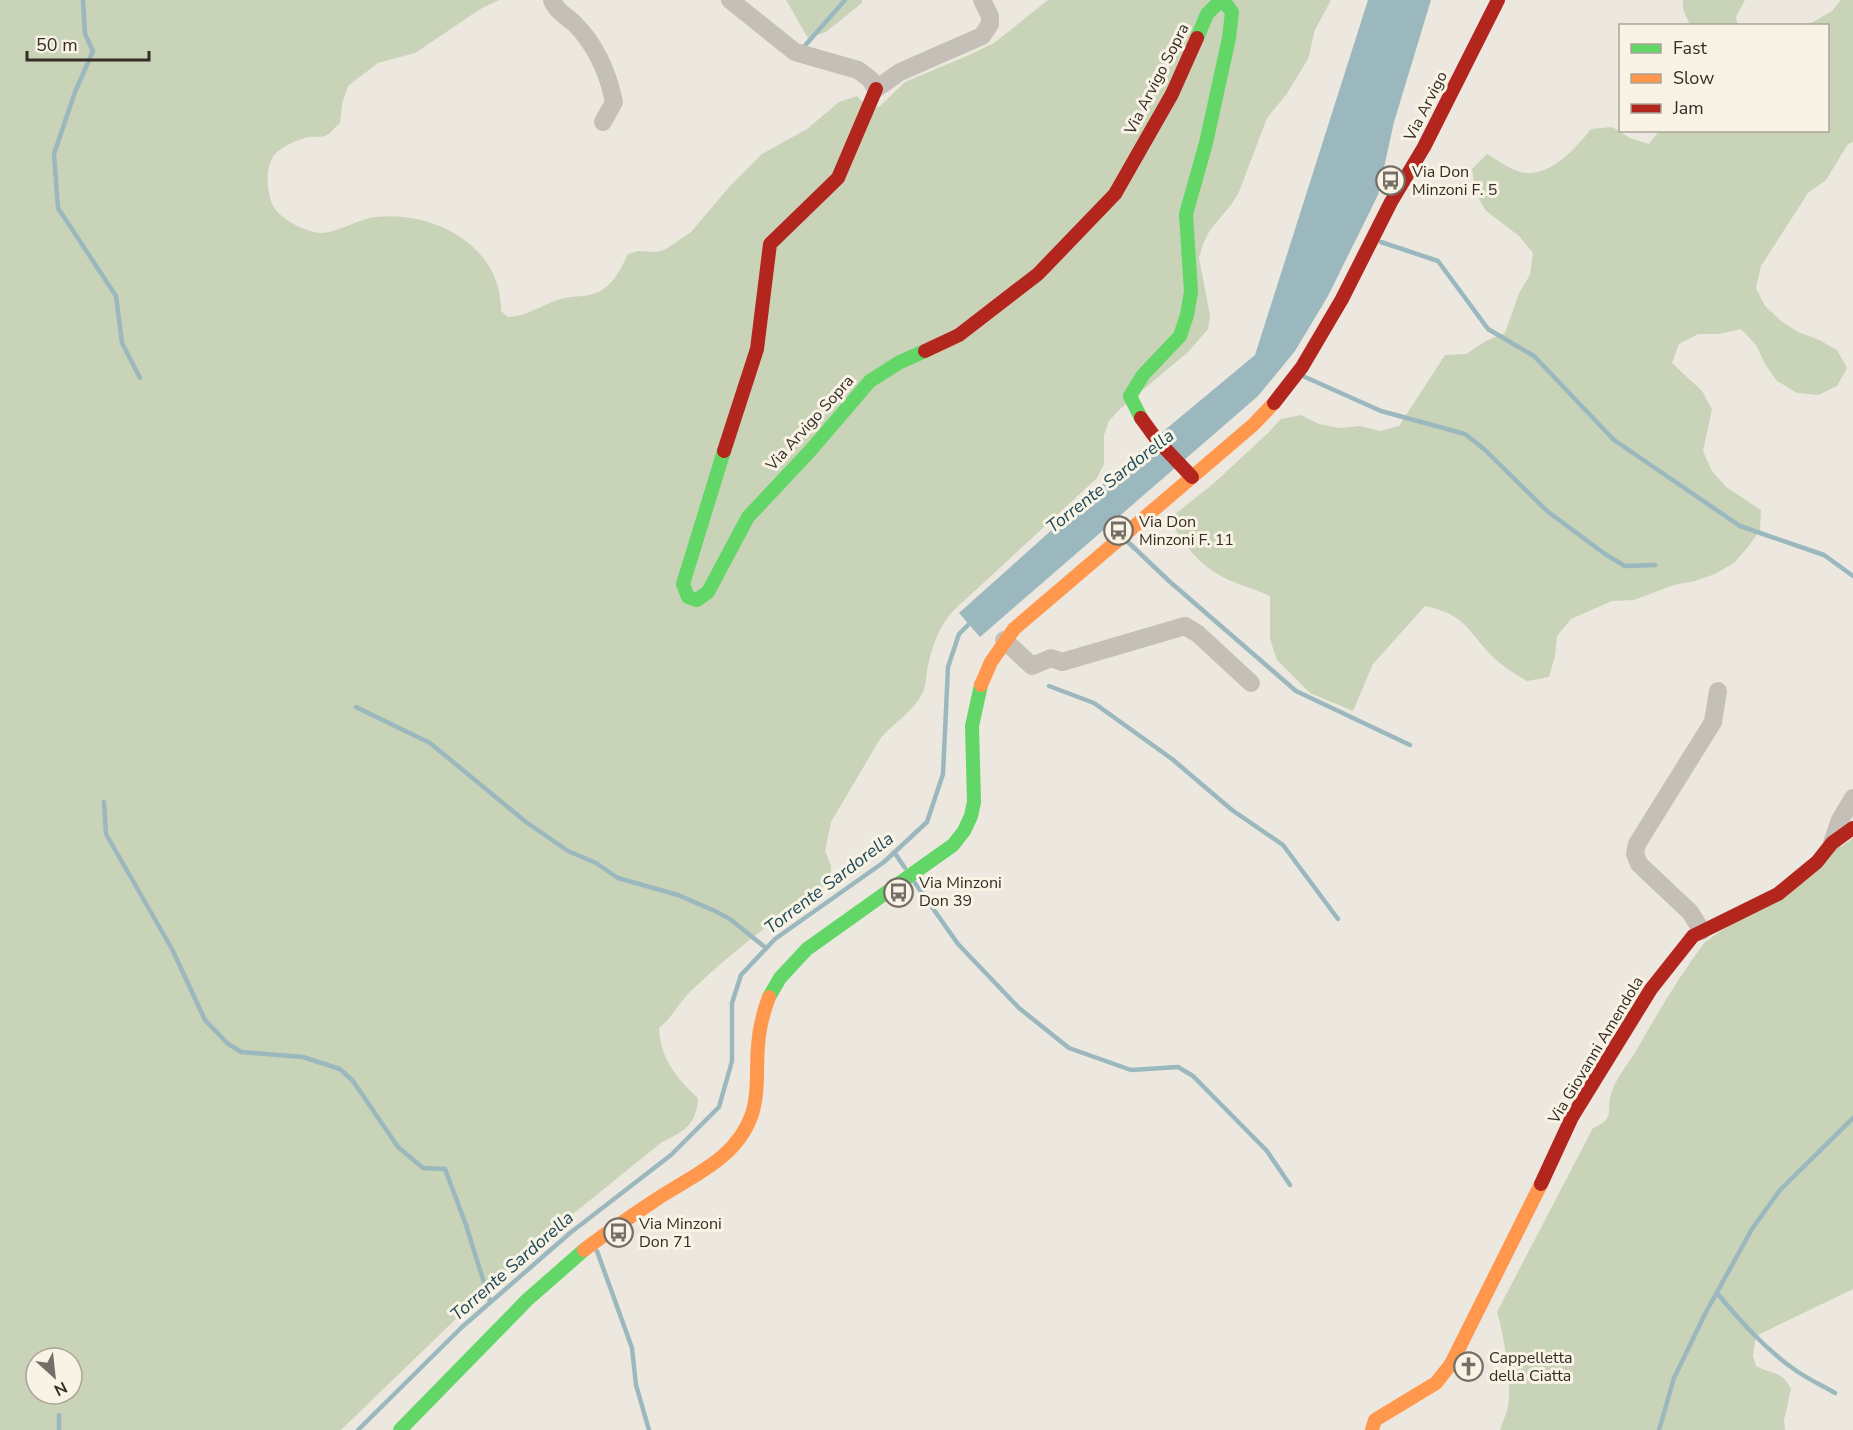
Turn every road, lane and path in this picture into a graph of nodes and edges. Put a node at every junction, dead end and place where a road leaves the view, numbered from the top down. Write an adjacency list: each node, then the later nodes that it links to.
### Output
1 (552, 0): 6 (street)
2 (730, 0): 5 (street)
3 (982, 0): 5 (street)
4 (1498, 0): 7 (street, Via Arvigo)
5 (876, 89): 7 (street, Via Arvigo Sopra)
6 (603, 122)
7 (1189, 474): 8 (street, Via Arvigo)
8 (1004, 640): 9 (street); 15 (street, Via Arvigo)
9 (1251, 683)
10 (1718, 691): 14 (street)
11 (1853, 798): 13 (street)
12 (1853, 828): 13 (street, Via Giovanni Amendola)
13 (1832, 843): 14 (street, Via Giovanni Amendola)
14 (1702, 931): 16 (street, Via Giovanni Amendola)
15 (400, 1430)
16 (1372, 1430)

